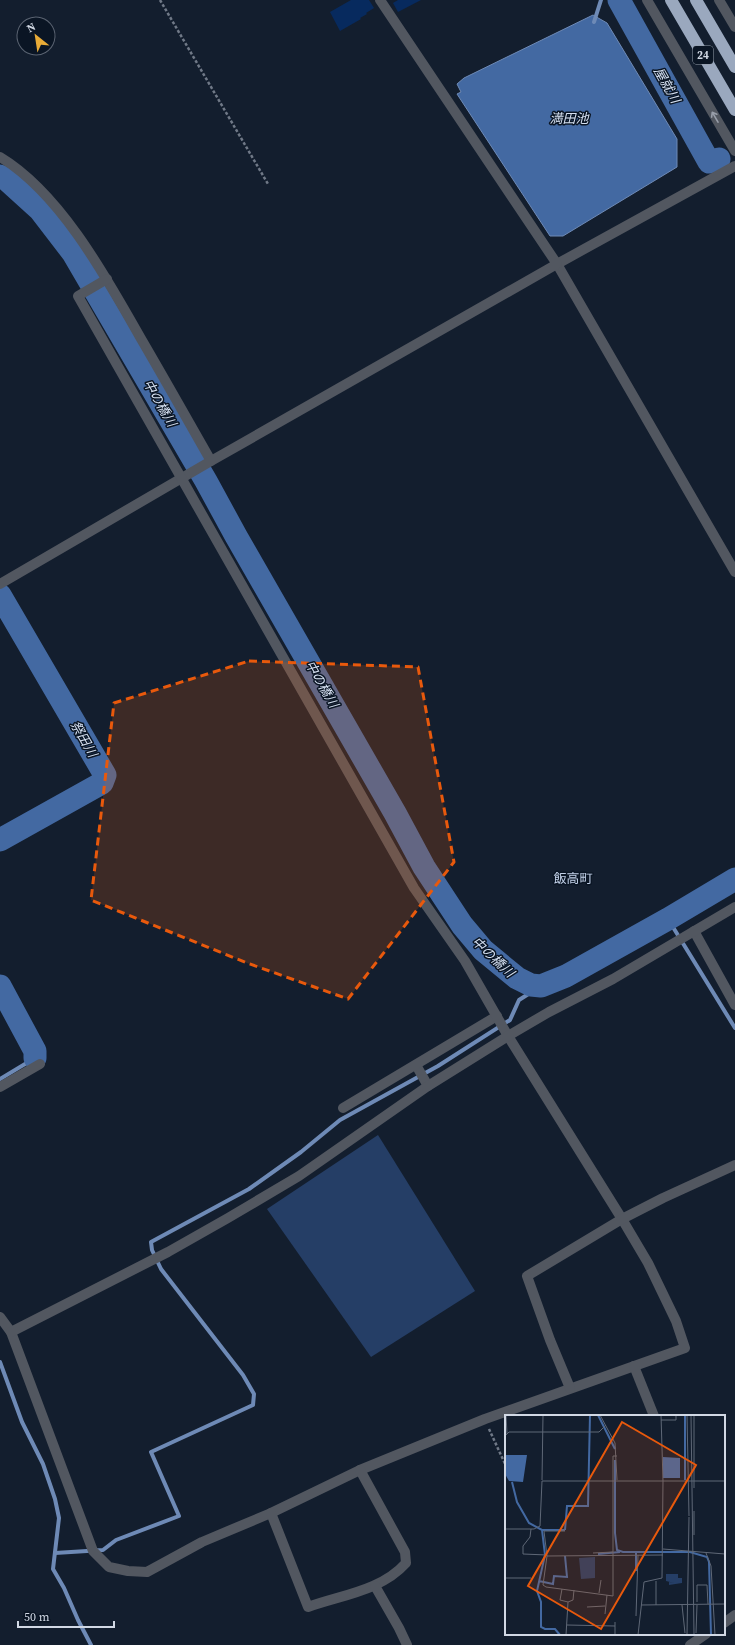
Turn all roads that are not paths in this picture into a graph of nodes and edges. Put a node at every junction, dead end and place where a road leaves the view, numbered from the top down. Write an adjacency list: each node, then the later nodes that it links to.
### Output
1 (380, 0): 16 (street)
2 (647, 0): 13 (street, one-way to 2)
3 (671, 0): 12 (highway, 24)
4 (675, 0): 11 (highway)
5 (696, 0): 10 (highway)
6 (699, 0): 9 (highway, 24)
7 (719, 0): 8 (street)
8 (735, 27)
9 (735, 61)
10 (735, 67)
11 (735, 105)
12 (735, 110)
13 (735, 151)
14 (0, 157): 17 (street)
15 (735, 166): 16 (street)
16 (557, 264): 18 (street); 20 (street)
17 (105, 280): 18 (street); 19 (street)
18 (210, 461): 19 (street)
19 (183, 477): 21 (street); 25 (street)
20 (735, 572)
21 (0, 584)
22 (735, 907): 23 (street)
23 (692, 933): 24 (street); 25 (street)
24 (735, 1005)
25 (503, 1026): 27 (street); 28 (street); 32 (street)
26 (40, 1064): 29 (street)
27 (418, 1068): 28 (street); 30 (street)
28 (426, 1084): 33 (street)
29 (0, 1087)
30 (343, 1108)
31 (735, 1165): 32 (street)
32 (622, 1219): 34 (street); 35 (street)
33 (4, 1325): 38 (street)
34 (634, 1366): 35 (street); 36 (street)
35 (570, 1388): 37 (street)
36 (654, 1415)
37 (360, 1470): 38 (street); 39 (street)
38 (270, 1513): 39 (street)
39 (375, 1586): 43 (street)
40 (735, 1615): 41 (street)
41 (725, 1621)
42 (705, 1635): 44 (street)
43 (407, 1645)
44 (690, 1645)

